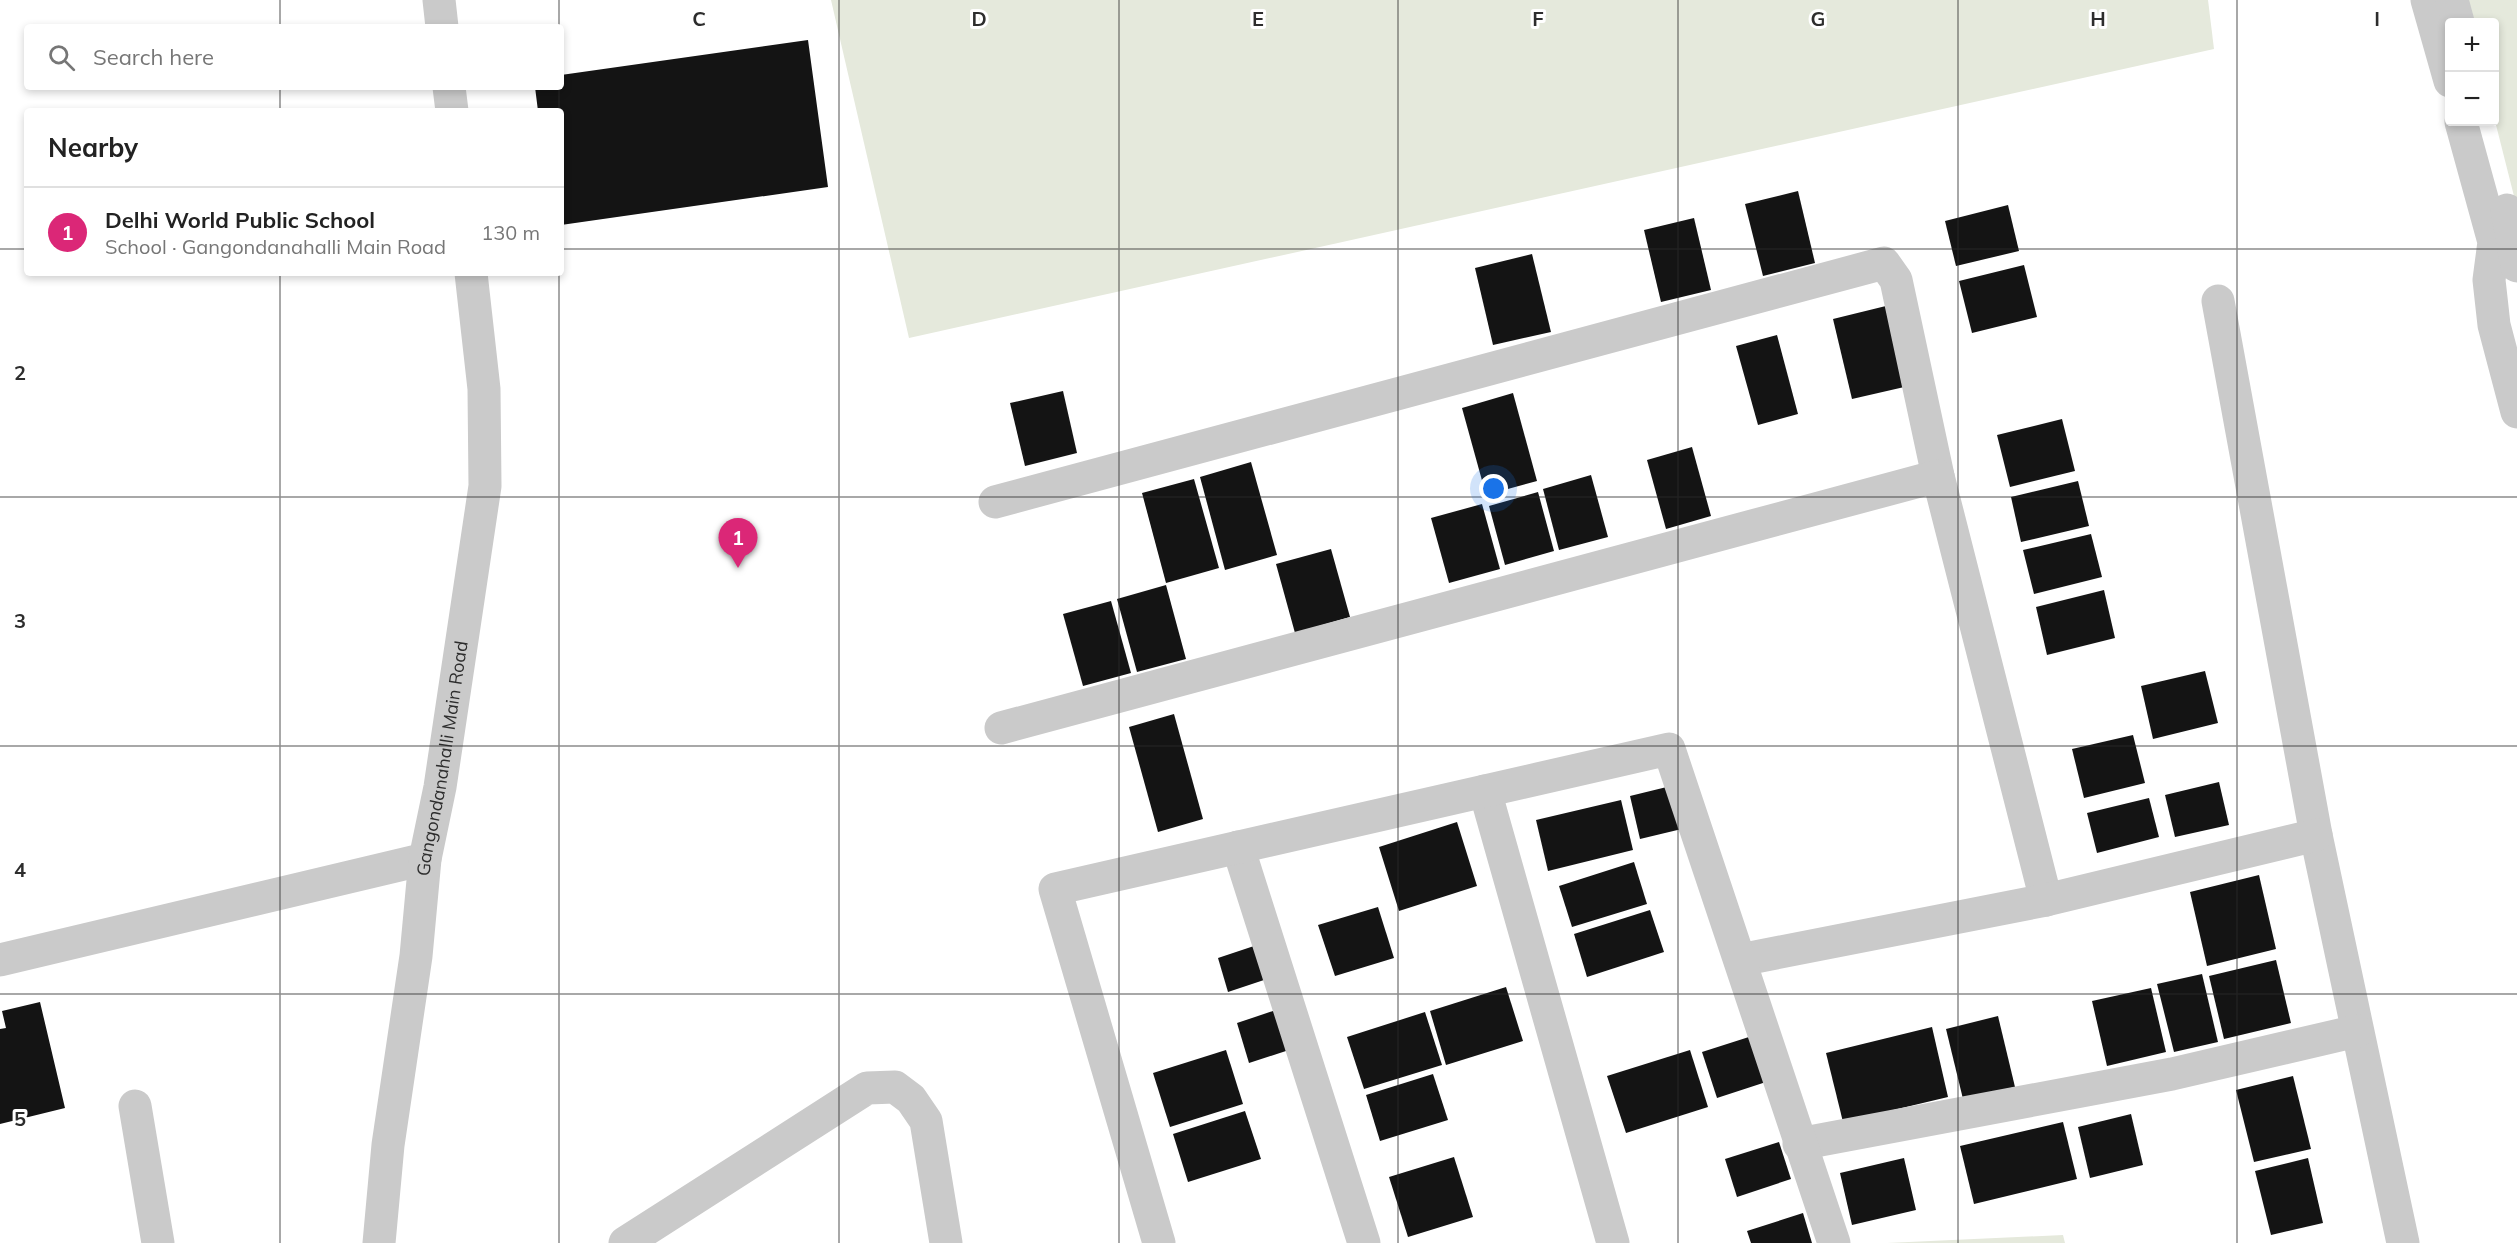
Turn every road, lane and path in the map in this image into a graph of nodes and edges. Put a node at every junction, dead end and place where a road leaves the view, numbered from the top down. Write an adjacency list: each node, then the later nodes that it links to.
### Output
1 (439, 0): 5 (street)
2 (2427, 0): 6 (street)
3 (2452, 0): 4 (street)
4 (2457, 18)
5 (442, 24)
6 (2447, 72)
7 (449, 90): 8 (street)
8 (452, 108)
9 (2462, 126): 14 (street)
10 (2485, 126): 11 (street)
11 (2517, 266)
12 (471, 276): 21 (street, Gangondanahalli Main Road)
13 (2218, 301): 19 (street)
14 (2517, 412)
15 (1938, 476): 16 (street); 17 (street); 22 (street)
16 (995, 502)
17 (1001, 728)
18 (1485, 791): 20 (street); 24 (street); 34 (street)
19 (2316, 835): 22 (street); 25 (street)
20 (1238, 848): 32 (street); 33 (street)
21 (425, 859): 23 (street); 29 (street, Gangondanahalli Main Road)
22 (2046, 900): 24 (street)
23 (0, 960)
24 (1740, 960): 27 (street)
25 (2356, 1031): 27 (street); 36 (street)
26 (135, 1106): 28 (street)
27 (1799, 1144): 35 (street)
28 (158, 1243)
29 (379, 1243)
30 (625, 1243): 31 (street)
31 (945, 1243)
32 (1159, 1243)
33 (1364, 1243)
34 (1613, 1243)
35 (1833, 1243)
36 (2403, 1243)

